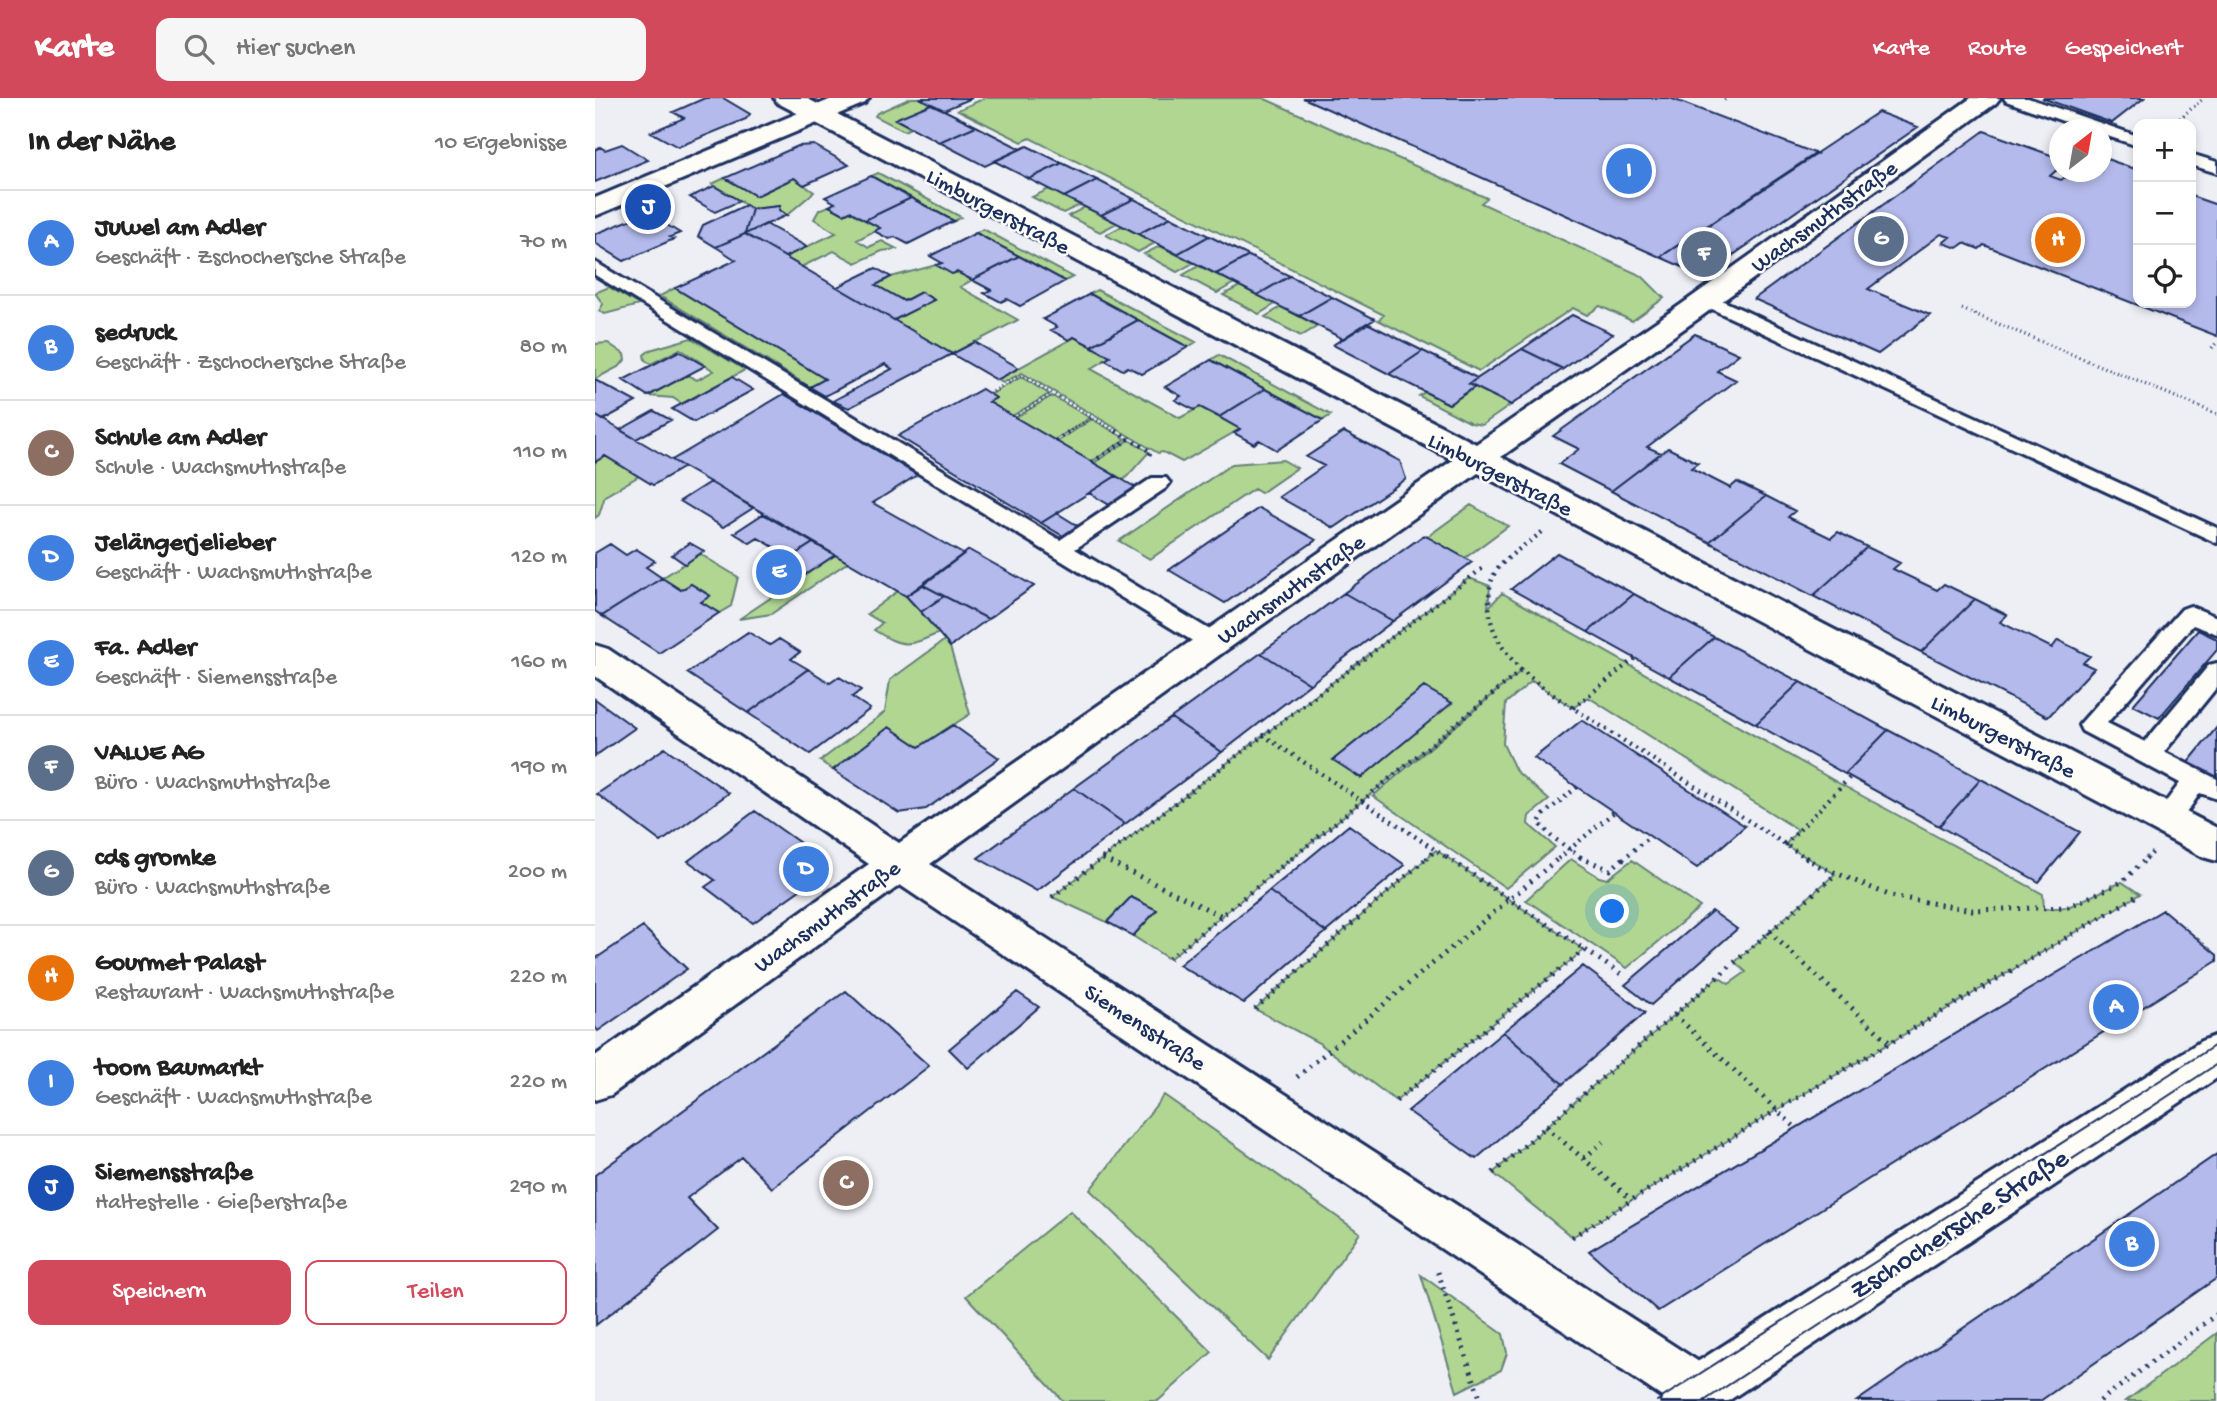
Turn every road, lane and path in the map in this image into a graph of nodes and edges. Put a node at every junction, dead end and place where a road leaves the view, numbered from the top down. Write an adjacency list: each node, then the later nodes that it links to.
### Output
1 (787, 98): 6 (street, Limburgerstraße)
2 (856, 98): 6 (street)
3 (1987, 98): 13 (street, Wachsmuthstraße)
4 (2012, 98): 8 (lane)
5 (2204, 98): 7 (path)
6 (818, 115): 11 (street); 25 (street, Limburgerstraße)
7 (2179, 119)
8 (2133, 139)
9 (2196, 161): 10 (lane)
10 (2217, 168)
11 (595, 208)
12 (595, 267): 30 (lane)
13 (1706, 299): 25 (street, Wachsmuthstraße); 29 (lane)
14 (1962, 309): 19 (path)
15 (2217, 342): 16 (path)
16 (2212, 348)
17 (989, 394): 18 (path)
18 (1052, 394): 20 (path); 21 (path)
19 (2217, 414)
20 (1014, 417)
21 (1093, 418): 22 (path); 23 (path)
22 (1129, 439): 24 (path); 26 (path)
23 (1055, 441)
24 (1151, 452)
25 (1476, 460): 28 (street, Limburgerstraße); 33 (street, Wachsmuthstraße)
26 (1092, 462)
27 (1159, 483): 30 (lane)
28 (1569, 509): 36 (path); 46 (street, Limburgerstraße)
29 (2217, 536)
30 (1059, 550): 33 (lane)
31 (1484, 567): 39 (path)
32 (2217, 626): 40 (lane)
33 (1212, 642): 53 (street, Wachsmuthstraße)
34 (595, 658): 53 (street, Siemensstraße)
35 (1635, 658): 38 (path)
36 (1522, 670): 38 (path); 44 (path)
37 (2217, 671): 40 (lane)
38 (1573, 708): 48 (path)
39 (1263, 735): 44 (path); 52 (path)
40 (2148, 755): 42 (lane)
41 (1850, 777): 48 (path)
42 (2207, 785): 46 (lane)
43 (1577, 787): 51 (path)
44 (1362, 801): 50 (path); 58 (path)
45 (1614, 812): 51 (path)
46 (2173, 823): 49 (street, Limburgerstraße); 54 (path)
47 (1650, 836): 51 (path)
48 (1785, 845): 54 (path)
49 (2217, 846)
50 (1436, 850): 57 (path); 63 (path)
51 (1570, 850): 57 (path)
52 (1103, 859): 56 (path); 58 (path)
53 (898, 863): 67 (street, Wachsmuthstraße); 69 (street, Siemensstraße)
54 (1836, 874): 59 (path)
55 (2140, 894): 65 (path)
56 (1052, 897)
57 (1511, 900): 60 (path); 69 (path)
58 (1222, 916): 61 (path)
59 (1769, 932): 64 (path); 65 (path)
60 (1584, 950): 62 (path); 68 (path)
61 (1169, 958)
62 (1624, 976)
63 (1255, 1009)
64 (1675, 1015): 70 (path); 71 (path)
65 (1890, 1043): 70 (path)
66 (2217, 1054): 80 (street, Zschochersche Straße)
67 (595, 1081)
68 (1396, 1101)
69 (1264, 1104): 80 (street, Siemensstraße)
70 (1777, 1110): 72 (path); 76 (path)
71 (1546, 1127): 74 (path); 75 (path)
72 (1796, 1128)
73 (1603, 1142): 74 (path)
74 (1584, 1158): 76 (path)
75 (1493, 1173)
76 (1632, 1200): 77 (path)
77 (1572, 1237)
78 (1437, 1269): 81 (path)
79 (2217, 1314): 82 (path)
80 (1684, 1398)
81 (1481, 1401)
82 (2100, 1401)

